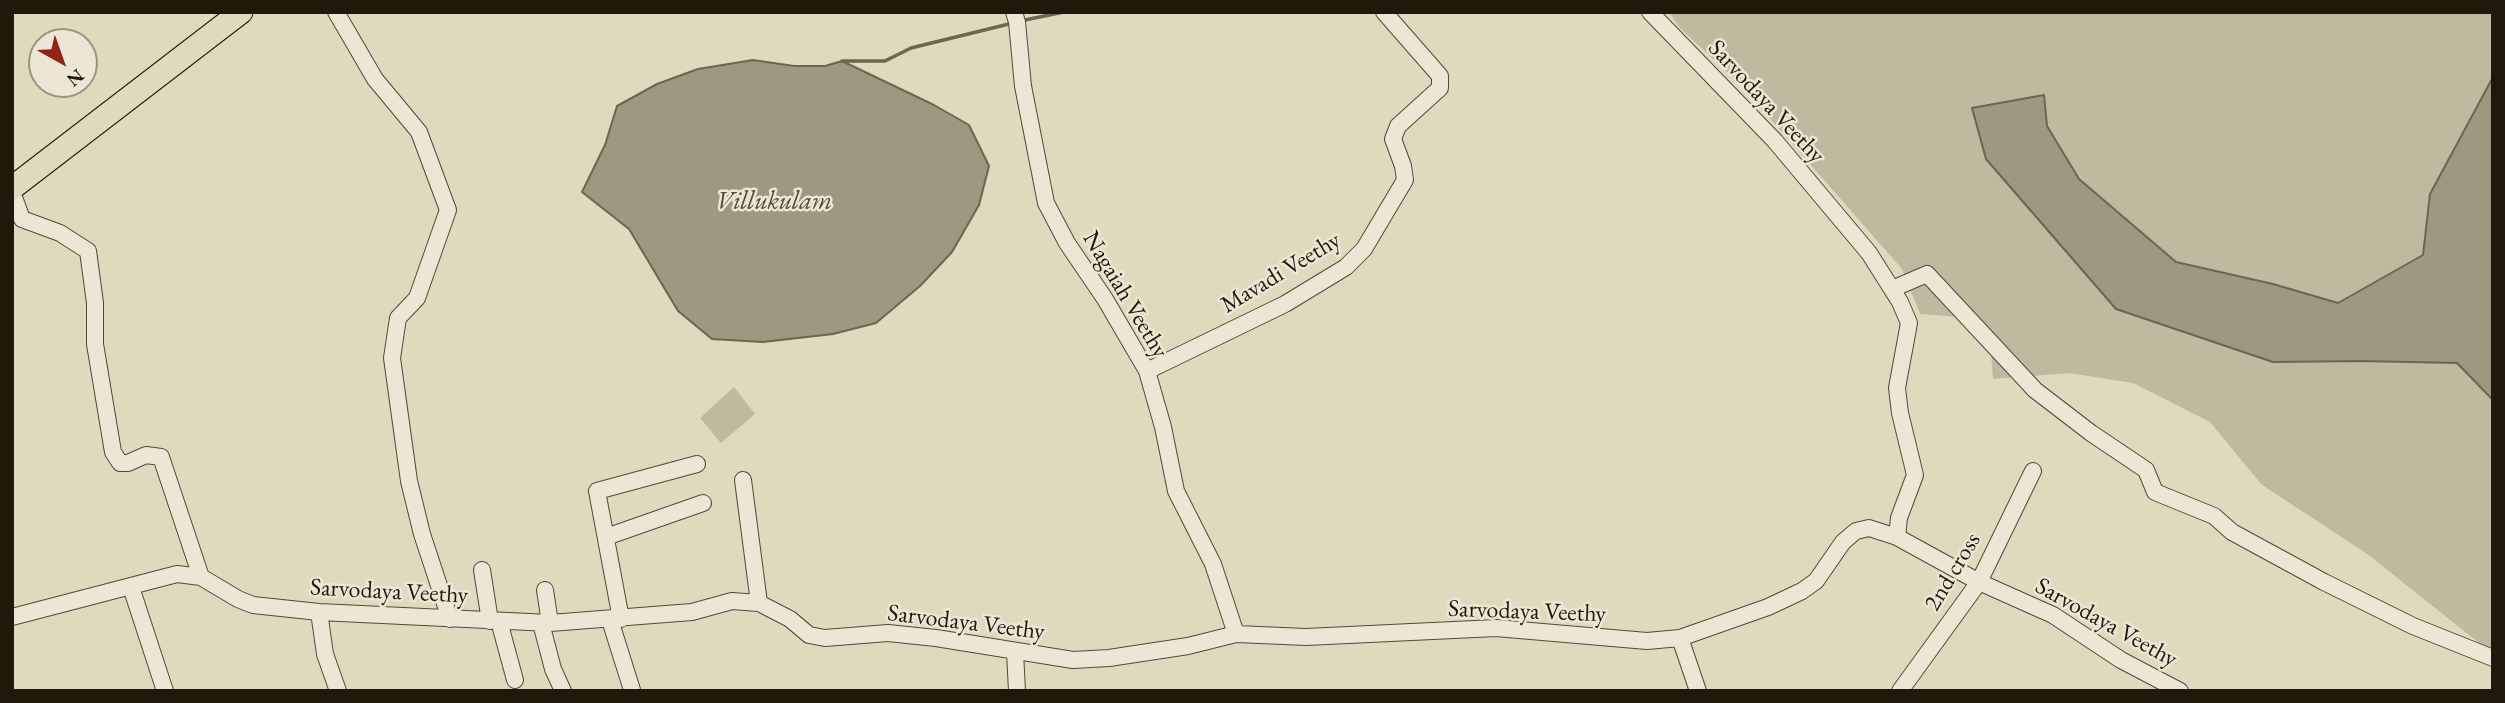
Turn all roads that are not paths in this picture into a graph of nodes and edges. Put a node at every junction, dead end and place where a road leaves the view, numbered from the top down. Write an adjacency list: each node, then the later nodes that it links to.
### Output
1 (241, 12): 6 (highway)
2 (336, 12): 23 (street)
3 (1014, 12): 8 (street, Nagaiah Veethy)
4 (1384, 12): 8 (street, Mavadi Veethy)
5 (1650, 12): 7 (street, Sarvodaya Veethy)
6 (12, 190): 16 (street)
7 (1892, 289): 14 (street, Sarvodaya Veethy); 30 (street)
8 (1147, 370): 27 (street, Nagaiah Veethy)
9 (697, 464): 13 (street)
10 (2033, 471): 17 (street, 2nd cross)
11 (743, 480): 20 (street)
12 (703, 503): 13 (street)
13 (606, 537): 24 (street)
14 (1897, 537): 17 (street, Sarvodaya Veethy); 28 (street, Sarvodaya Veethy)
15 (482, 570): 25 (street)
16 (201, 577): 18 (street); 21 (street, Sarvodaya Veethy)
17 (1979, 582): 38 (street, 2nd cross); 39 (street, Sarvodaya Veethy)
18 (131, 587): 22 (street); 33 (street)
19 (545, 590): 26 (street)
20 (759, 603): 24 (street, Sarvodaya Veethy); 29 (street, Sarvodaya Veethy)
21 (319, 612): 23 (street, Sarvodaya Veethy); 34 (street)
22 (12, 617)
23 (450, 619): 25 (street, Sarvodaya Veethy)
24 (615, 619): 26 (street, Sarvodaya Veethy); 32 (street)
25 (494, 621): 26 (street, Sarvodaya Veethy); 31 (street)
26 (546, 623): 35 (street)
27 (1236, 634): 28 (street, Sarvodaya Veethy); 29 (street, Sarvodaya Veethy)
28 (1680, 638): 37 (street)
29 (1015, 652): 36 (street)
30 (2493, 658)
31 (514, 680)
32 (632, 690)
33 (165, 691)
34 (338, 691)
35 (563, 691)
36 (1017, 691)
37 (1698, 691)
38 (1900, 691)
39 (2180, 691)

